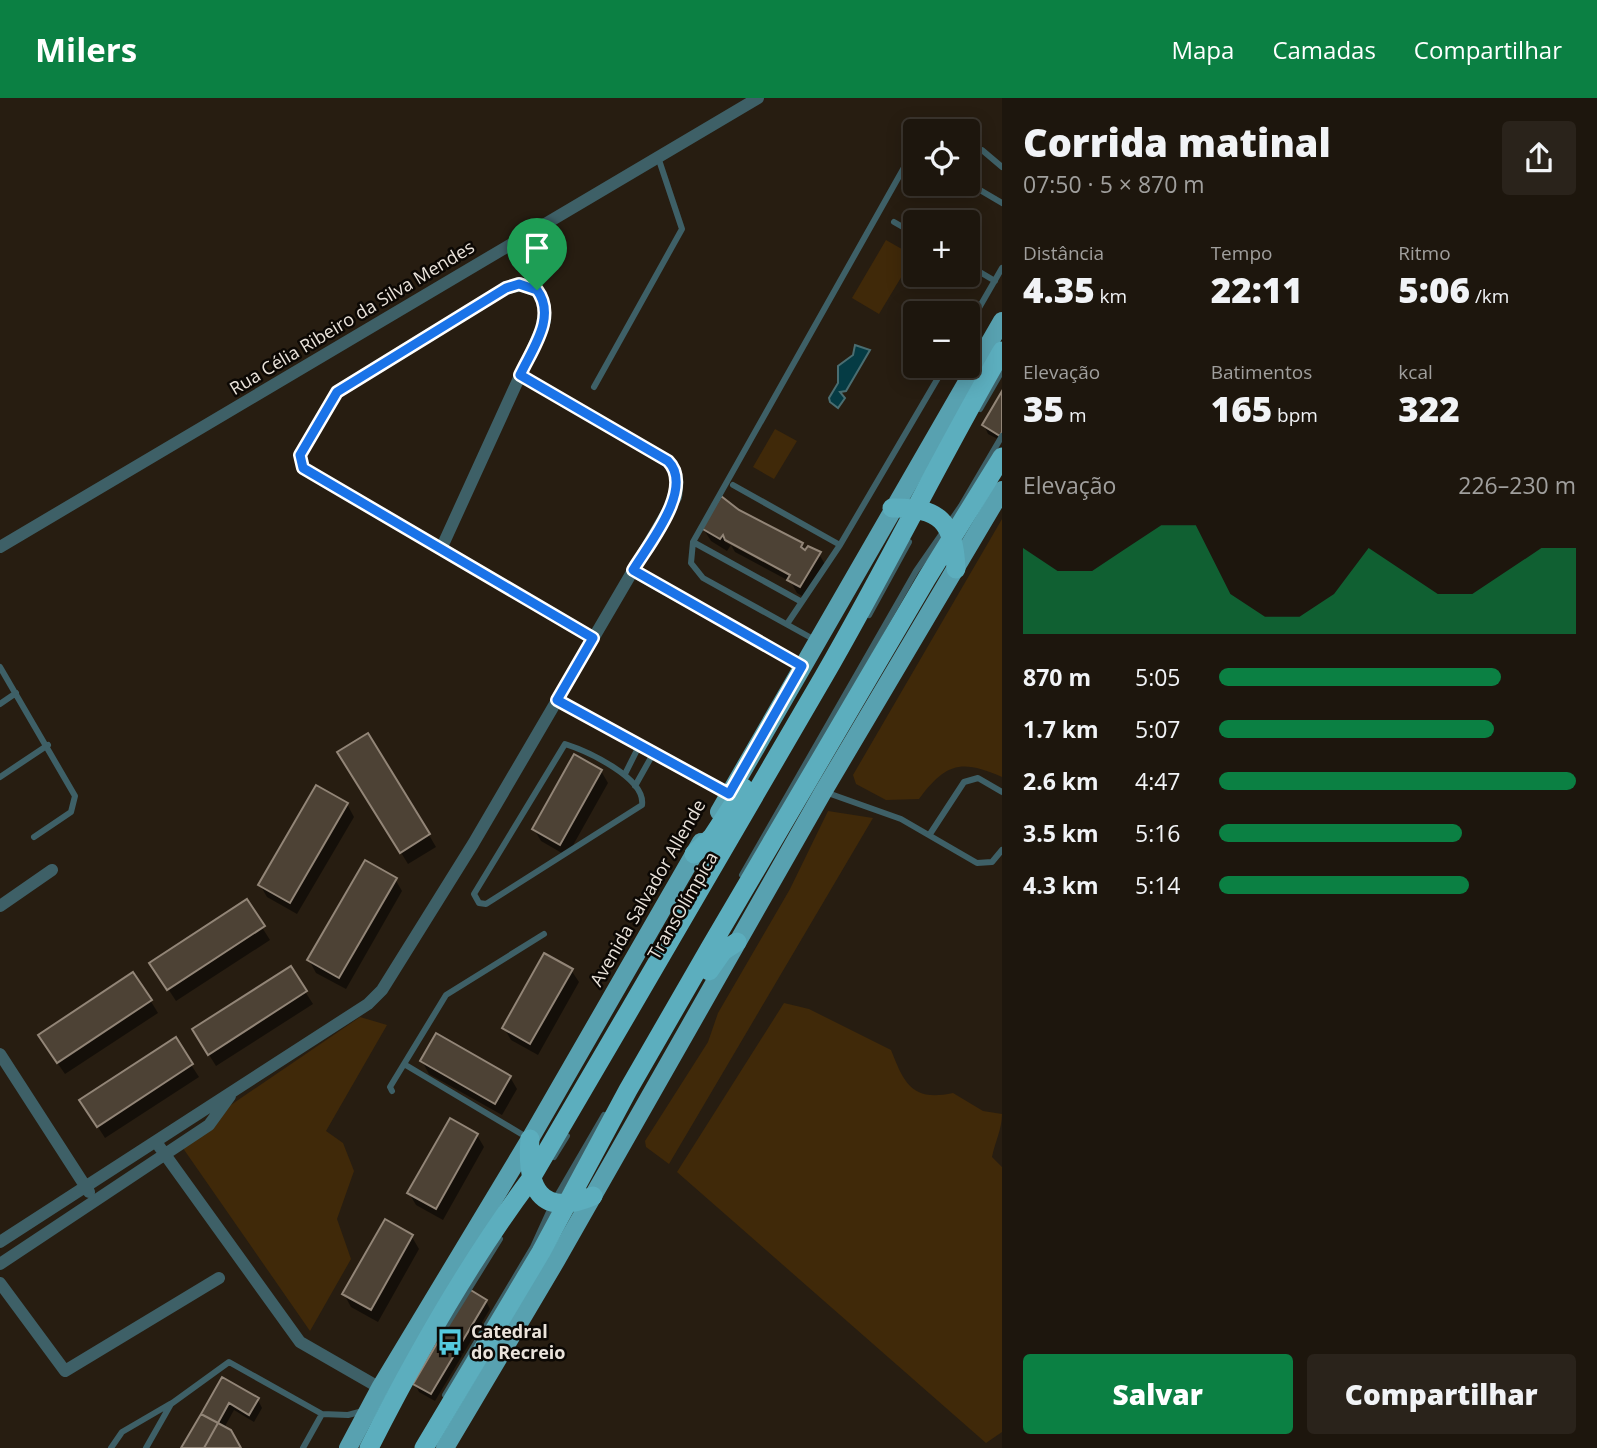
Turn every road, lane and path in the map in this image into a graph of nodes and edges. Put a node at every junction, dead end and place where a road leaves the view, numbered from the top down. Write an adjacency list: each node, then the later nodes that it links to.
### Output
1 (758, 98): 3 (street, Rua Célia Ribeiro da Silva Mendes)
2 (980, 149): 4 (lane)
3 (658, 157): 19 (lane); 31 (street, Rua Célia Ribeiro da Silva Mendes)
4 (1002, 167)
5 (903, 171): 29 (lane)
6 (980, 190): 7 (lane)
7 (1002, 203)
8 (894, 222): 9 (lane)
9 (903, 227)
10 (1002, 268): 12 (lane)
11 (980, 272): 12 (lane)
12 (995, 281): 13 (lane)
13 (980, 307)
14 (1002, 321): 26 (main road, Avenida Salvador Allende)
15 (1002, 351): 27 (highway)
16 (1002, 371): 20 (lane)
17 (520, 375): 32 (street); 32 (street); 34 (street)
18 (938, 378): 30 (lane)
19 (594, 387)
20 (974, 420)
21 (967, 432): 27 (lane, TransOlímpica)
22 (1002, 436): 28 (lane, TransOlímpica)
23 (1002, 457): 28 (highway)
24 (733, 485): 30 (lane)
25 (1002, 490): 33 (main road)
26 (892, 508): 27 (highway); 38 (main road, Avenida Salvador Allende)
27 (919, 508): 28 (highway); 41 (highway); 64 (lane, TransOlímpica)
28 (949, 531): 33 (highway); 59 (lane, TransOlímpica); 68 (highway)
29 (694, 542): 35 (lane); 36 (lane)
30 (840, 545): 35 (lane)
31 (0, 547)
32 (441, 549): 37 (street)
33 (956, 569): 51 (main road)
34 (633, 570): 37 (street); 39 (street)
35 (800, 601): 36 (lane)
36 (787, 624): 38 (lane)
37 (593, 638): 43 (street)
38 (816, 641): 39 (main road, Avenida Salvador Allende)
39 (802, 666): 53 (main road, Avenida Salvador Allende)
40 (0, 667): 42 (lane)
41 (826, 673): 57 (highway); 75 (highway)
42 (16, 693): 44 (lane); 45 (lane)
43 (557, 700): 46 (street); 67 (street)
44 (0, 704)
45 (48, 745): 49 (lane); 55 (lane)
46 (639, 746): 47 (street); 48 (lane)
47 (653, 754): 50 (lane); 53 (street)
48 (625, 774): 50 (lane); 50 (lane)
49 (0, 777)
50 (635, 786)
51 (823, 792): 54 (lane); 63 (main road)
52 (1002, 792): 54 (lane)
53 (729, 794): 57 (main road, Avenida Salvador Allende)
54 (930, 834): 56 (lane)
55 (34, 837)
56 (1002, 850)
57 (694, 854): 71 (main road, Avenida Salvador Allende)
58 (52, 870): 60 (street)
59 (735, 886)
60 (0, 906)
61 (714, 922): 78 (lane, TransOlímpica)
62 (544, 934): 66 (lane)
63 (737, 942): 68 (highway); 76 (main road)
64 (619, 1047)
65 (0, 1054): 74 (street)
66 (404, 1064): 69 (lane); 71 (lane)
67 (241, 1083): 72 (street); 73 (street)
68 (628, 1090): 78 (highway)
69 (392, 1091)
70 (572, 1127): 75 (lane)
71 (530, 1139): 75 (highway); 84 (main road, Avenida Salvador Allende)
72 (156, 1142): 73 (street); 74 (street)
73 (168, 1153): 77 (street); 84 (street)
74 (86, 1186): 77 (street); 80 (street)
75 (531, 1189): 78 (highway); 92 (highway)
76 (593, 1196): 78 (highway); 96 (main road)
77 (95, 1200): 81 (street)
78 (560, 1202): 94 (lane, TransOlímpica); 95 (highway)
79 (513, 1220): 93 (lane)
80 (0, 1242)
81 (0, 1264)
82 (219, 1278): 83 (street)
83 (0, 1283)
84 (380, 1388): 86 (main road, Avenida Salvador Allende)
85 (171, 1404): 87 (lane); 88 (lane); 89 (lane)
86 (369, 1409): 87 (lane); 91 (main road, Avenida Salvador Allende)
87 (322, 1414): 90 (lane)
88 (111, 1448)
89 (146, 1448)
90 (303, 1448)
91 (348, 1448)
92 (369, 1448)
93 (378, 1448)
94 (414, 1448)
95 (424, 1448)
96 (445, 1448)

